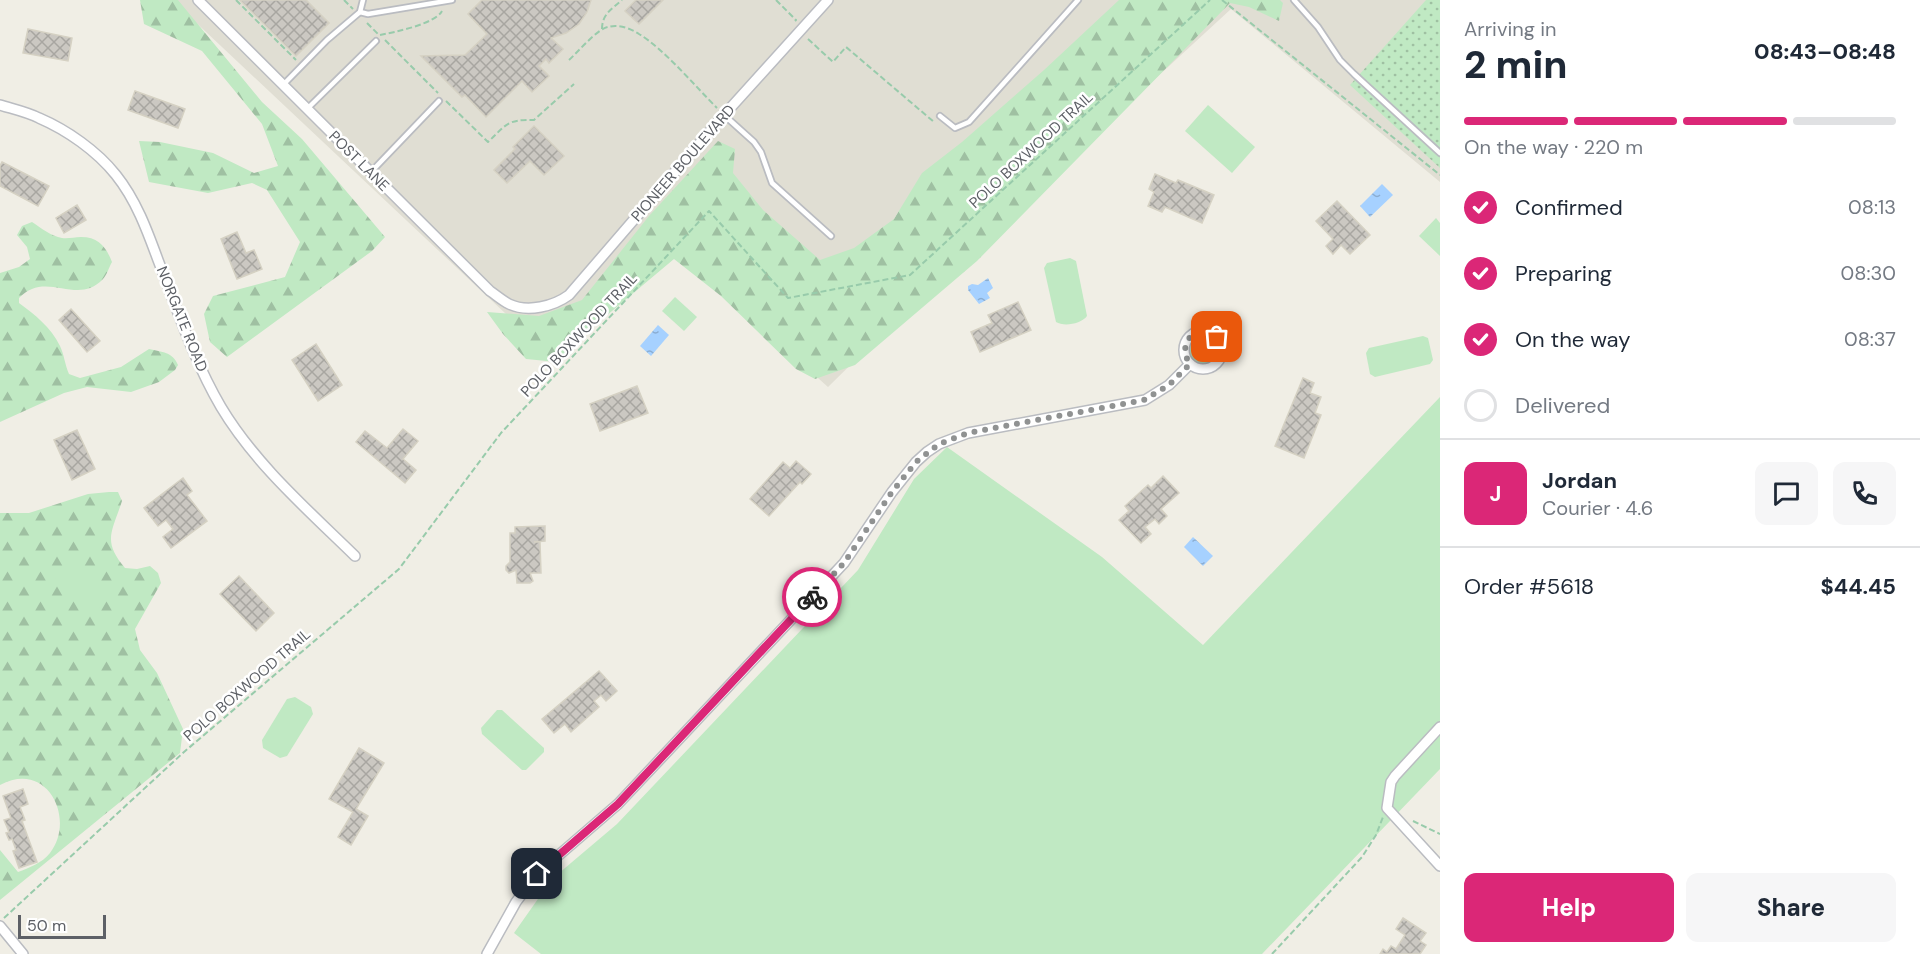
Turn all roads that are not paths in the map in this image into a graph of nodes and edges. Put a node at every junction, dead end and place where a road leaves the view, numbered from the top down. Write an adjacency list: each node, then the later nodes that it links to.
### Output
1 (198, 0): 9 (street, POST LANE)
2 (363, 0): 7 (lane)
3 (452, 0): 7 (lane)
4 (828, 0): 13 (street, PIONEER BOULEVARD)
5 (1078, 0): 14 (lane)
6 (1294, 0): 15 (lane)
7 (359, 13): 9 (lane)
8 (376, 41): 12 (lane)
9 (283, 85): 12 (street, POST LANE)
10 (439, 102): 16 (lane)
11 (0, 105): 20 (street, NORGATE ROAD)
12 (307, 109): 16 (street, POST LANE)
13 (724, 115): 17 (lane); 18 (street, PIONEER BOULEVARD)
14 (940, 116)
15 (1440, 153)
16 (371, 172): 18 (street, POST LANE)
17 (831, 236)
18 (528, 308)
19 (1190, 364): 19 (street); 25 (street)
20 (355, 556)
21 (1440, 727): 22 (street)
22 (1440, 866)
23 (0, 924): 24 (street)
24 (23, 954)
25 (487, 954)

